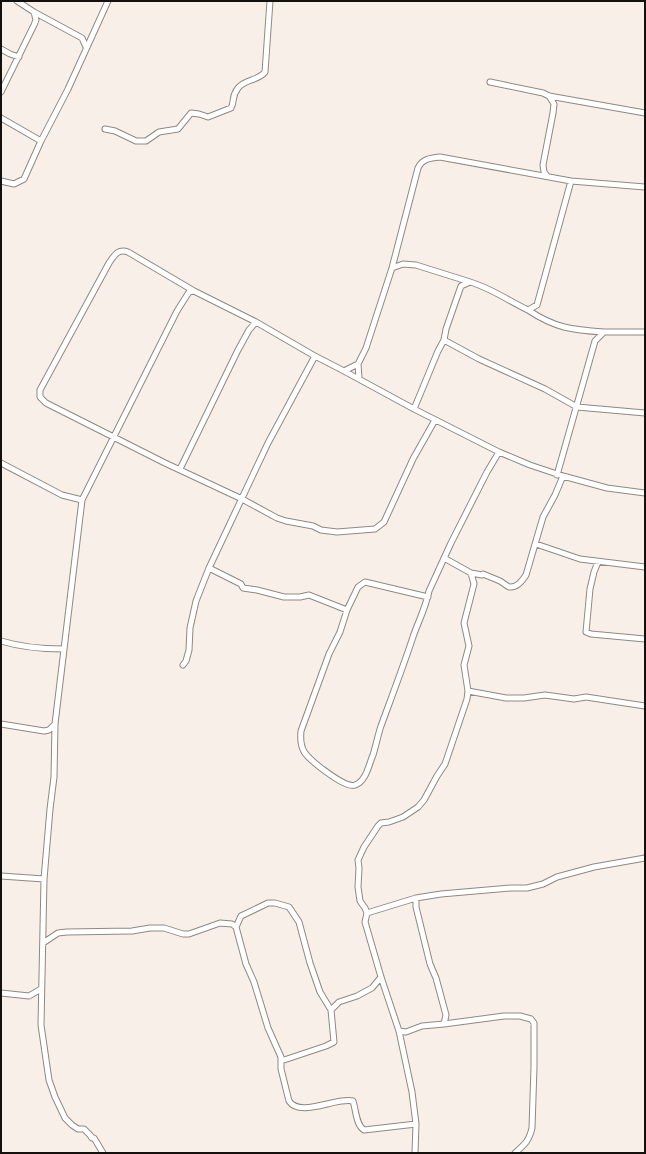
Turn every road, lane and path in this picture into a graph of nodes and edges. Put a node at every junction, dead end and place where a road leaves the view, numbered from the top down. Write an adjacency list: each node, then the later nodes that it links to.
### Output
1 (270, 1): 15 (street)
2 (18, 2): 4 (street)
3 (107, 2): 6 (street)
4 (34, 12): 5 (street); 9 (street)
5 (82, 38): 6 (street); 7 (street)
6 (91, 38): 7 (street)
7 (86, 47): 16 (street)
8 (1, 49): 9 (street)
9 (19, 56): 11 (street)
10 (490, 82): 12 (street)
11 (1, 92)
12 (549, 96): 13 (street); 17 (street)
13 (645, 112)
14 (1, 118): 16 (street)
15 (105, 129)
16 (41, 141): 18 (street)
17 (547, 176): 19 (street); 21 (street)
18 (1, 181)
19 (571, 181): 20 (street); 28 (street)
20 (645, 187)
21 (395, 255): 22 (street); 23 (street)
22 (403, 264): 23 (street); 24 (street)
23 (392, 268): 36 (street)
24 (459, 279): 25 (street); 26 (street)
25 (470, 282): 26 (street); 29 (street)
26 (461, 286): 34 (street)
27 (194, 291): 31 (street); 43 (street); 43 (street)
28 (537, 305): 29 (street); 30 (street)
29 (528, 310): 30 (street)
30 (538, 317): 32 (street)
31 (256, 322): 35 (street); 46 (street)
32 (604, 332): 33 (street); 39 (street)
33 (645, 332)
34 (444, 340): 39 (street); 40 (street)
35 (315, 356): 37 (street); 49 (street)
36 (358, 364): 37 (street); 38 (street)
37 (344, 370): 38 (street)
38 (359, 378): 40 (street)
39 (577, 407): 41 (street); 47 (street)
40 (414, 409): 42 (street)
41 (645, 414)
42 (435, 420): 44 (street); 49 (street)
43 (114, 438): 46 (street); 50 (street)
44 (499, 452): 47 (street); 52 (street)
45 (1, 463): 50 (street)
46 (180, 469): 49 (street)
47 (560, 476): 48 (street); 51 (street)
48 (645, 493)
49 (242, 499): 55 (street)
50 (82, 500): 61 (street)
51 (536, 544): 53 (street); 56 (street)
52 (444, 558): 56 (street); 57 (street)
53 (598, 562): 54 (street); 59 (street)
54 (645, 567)
55 (209, 568): 58 (street); 62 (street)
56 (471, 572): 63 (street)
57 (428, 597): 58 (street); 58 (street)
58 (347, 610)
59 (645, 639)
60 (1, 642): 61 (street)
61 (63, 649): 66 (street)
62 (183, 665)
63 (468, 692): 64 (street); 71 (street)
64 (645, 706)
65 (1, 724): 66 (street)
66 (55, 724): 69 (street)
67 (645, 858): 70 (street)
68 (1, 876): 69 (street)
69 (44, 879): 73 (street)
70 (416, 898): 71 (street); 80 (street)
71 (367, 913): 74 (street)
72 (236, 927): 73 (street); 79 (street); 82 (street)
73 (43, 943): 75 (street)
74 (381, 977): 79 (street); 81 (street)
75 (41, 989): 77 (street); 78 (street)
76 (1, 993): 77 (street)
77 (29, 996): 78 (street)
78 (40, 1003): 84 (street)
79 (331, 1010): 82 (street)
80 (444, 1024): 81 (street); 86 (street)
81 (399, 1031): 83 (street)
82 (281, 1061): 83 (street)
83 (416, 1124): 85 (street)
84 (103, 1153)
85 (415, 1153)
86 (515, 1153)

